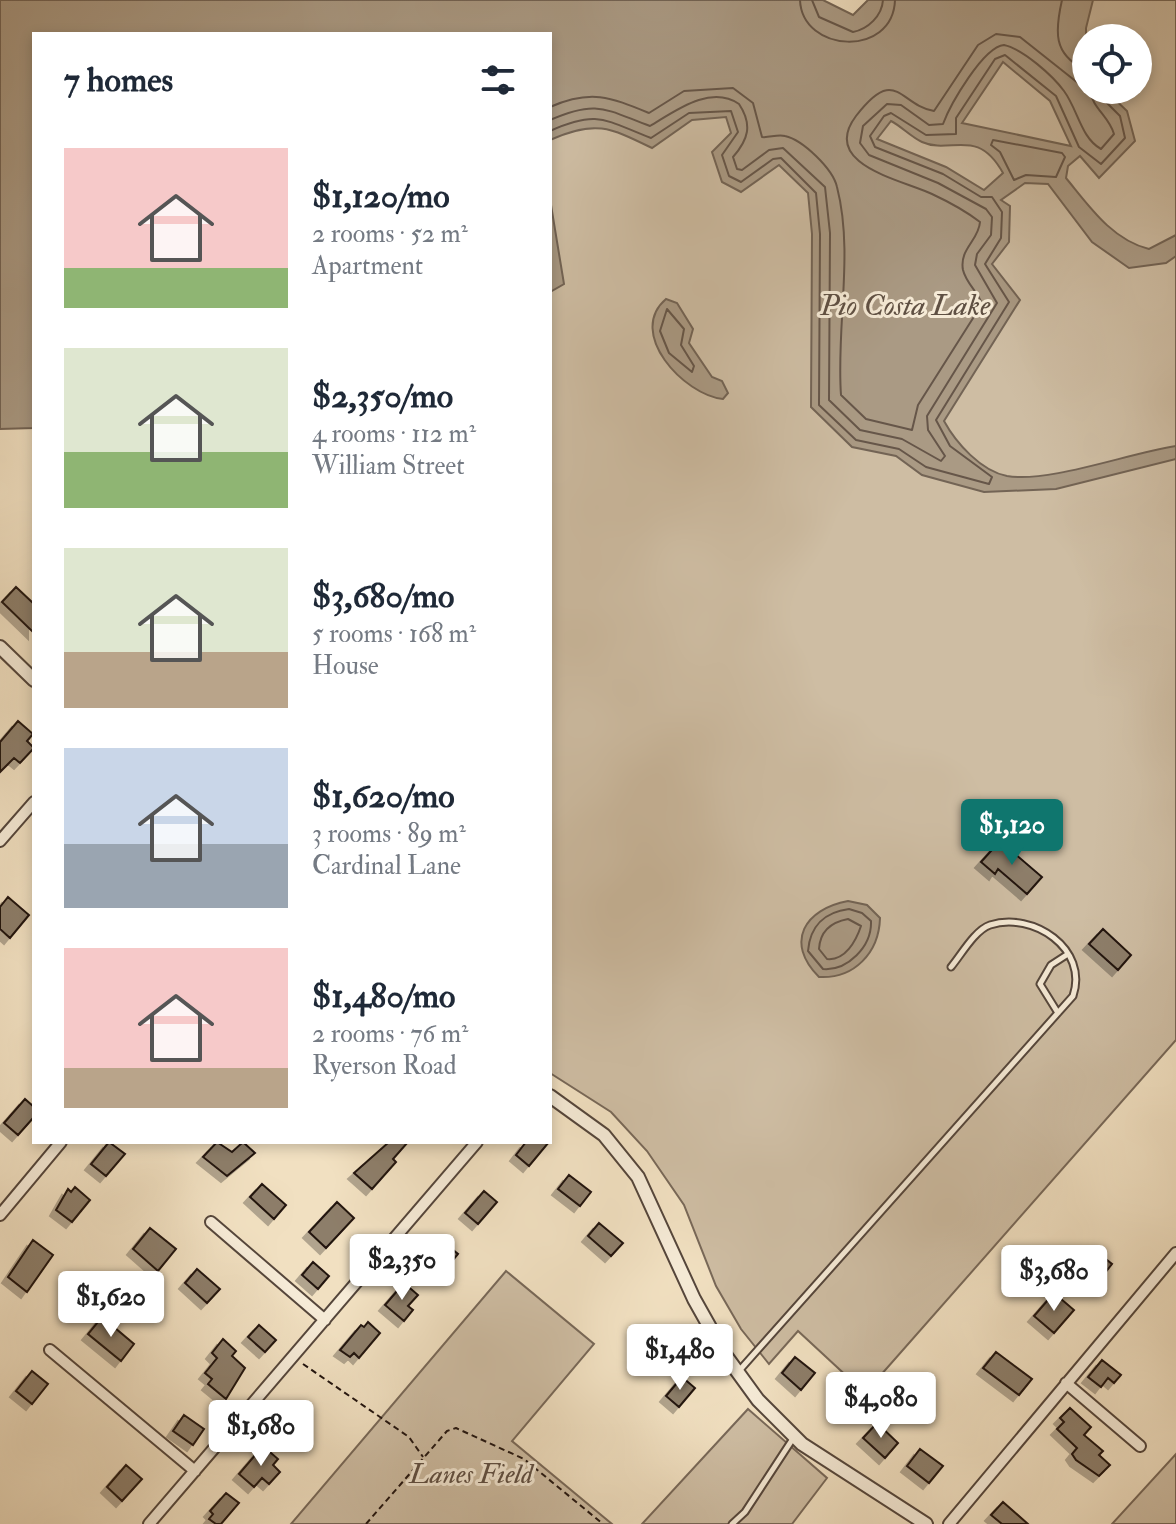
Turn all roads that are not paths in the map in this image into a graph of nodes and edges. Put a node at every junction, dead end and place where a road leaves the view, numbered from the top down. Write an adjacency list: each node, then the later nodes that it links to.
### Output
1 (0, 647): 2 (street)
2 (32, 678)
3 (32, 804): 4 (street)
4 (0, 841)
5 (1068, 954): 6 (lane); 7 (lane); 7 (lane)
6 (951, 967)
7 (1058, 1013): 16 (lane)
8 (552, 1097): 16 (street)
9 (59, 1144): 11 (street)
10 (475, 1144): 14 (street)
11 (0, 1215)
12 (211, 1222): 14 (street)
13 (1176, 1253): 17 (street)
14 (325, 1320): 20 (street)
15 (50, 1350): 20 (street)
16 (737, 1373): 18 (street)
17 (1066, 1383): 19 (street); 24 (street)
18 (794, 1437): 22 (lane); 23 (street)
19 (1140, 1446)
20 (195, 1471): 21 (street)
21 (149, 1524)
22 (732, 1524)
23 (926, 1524)
24 (949, 1524)

